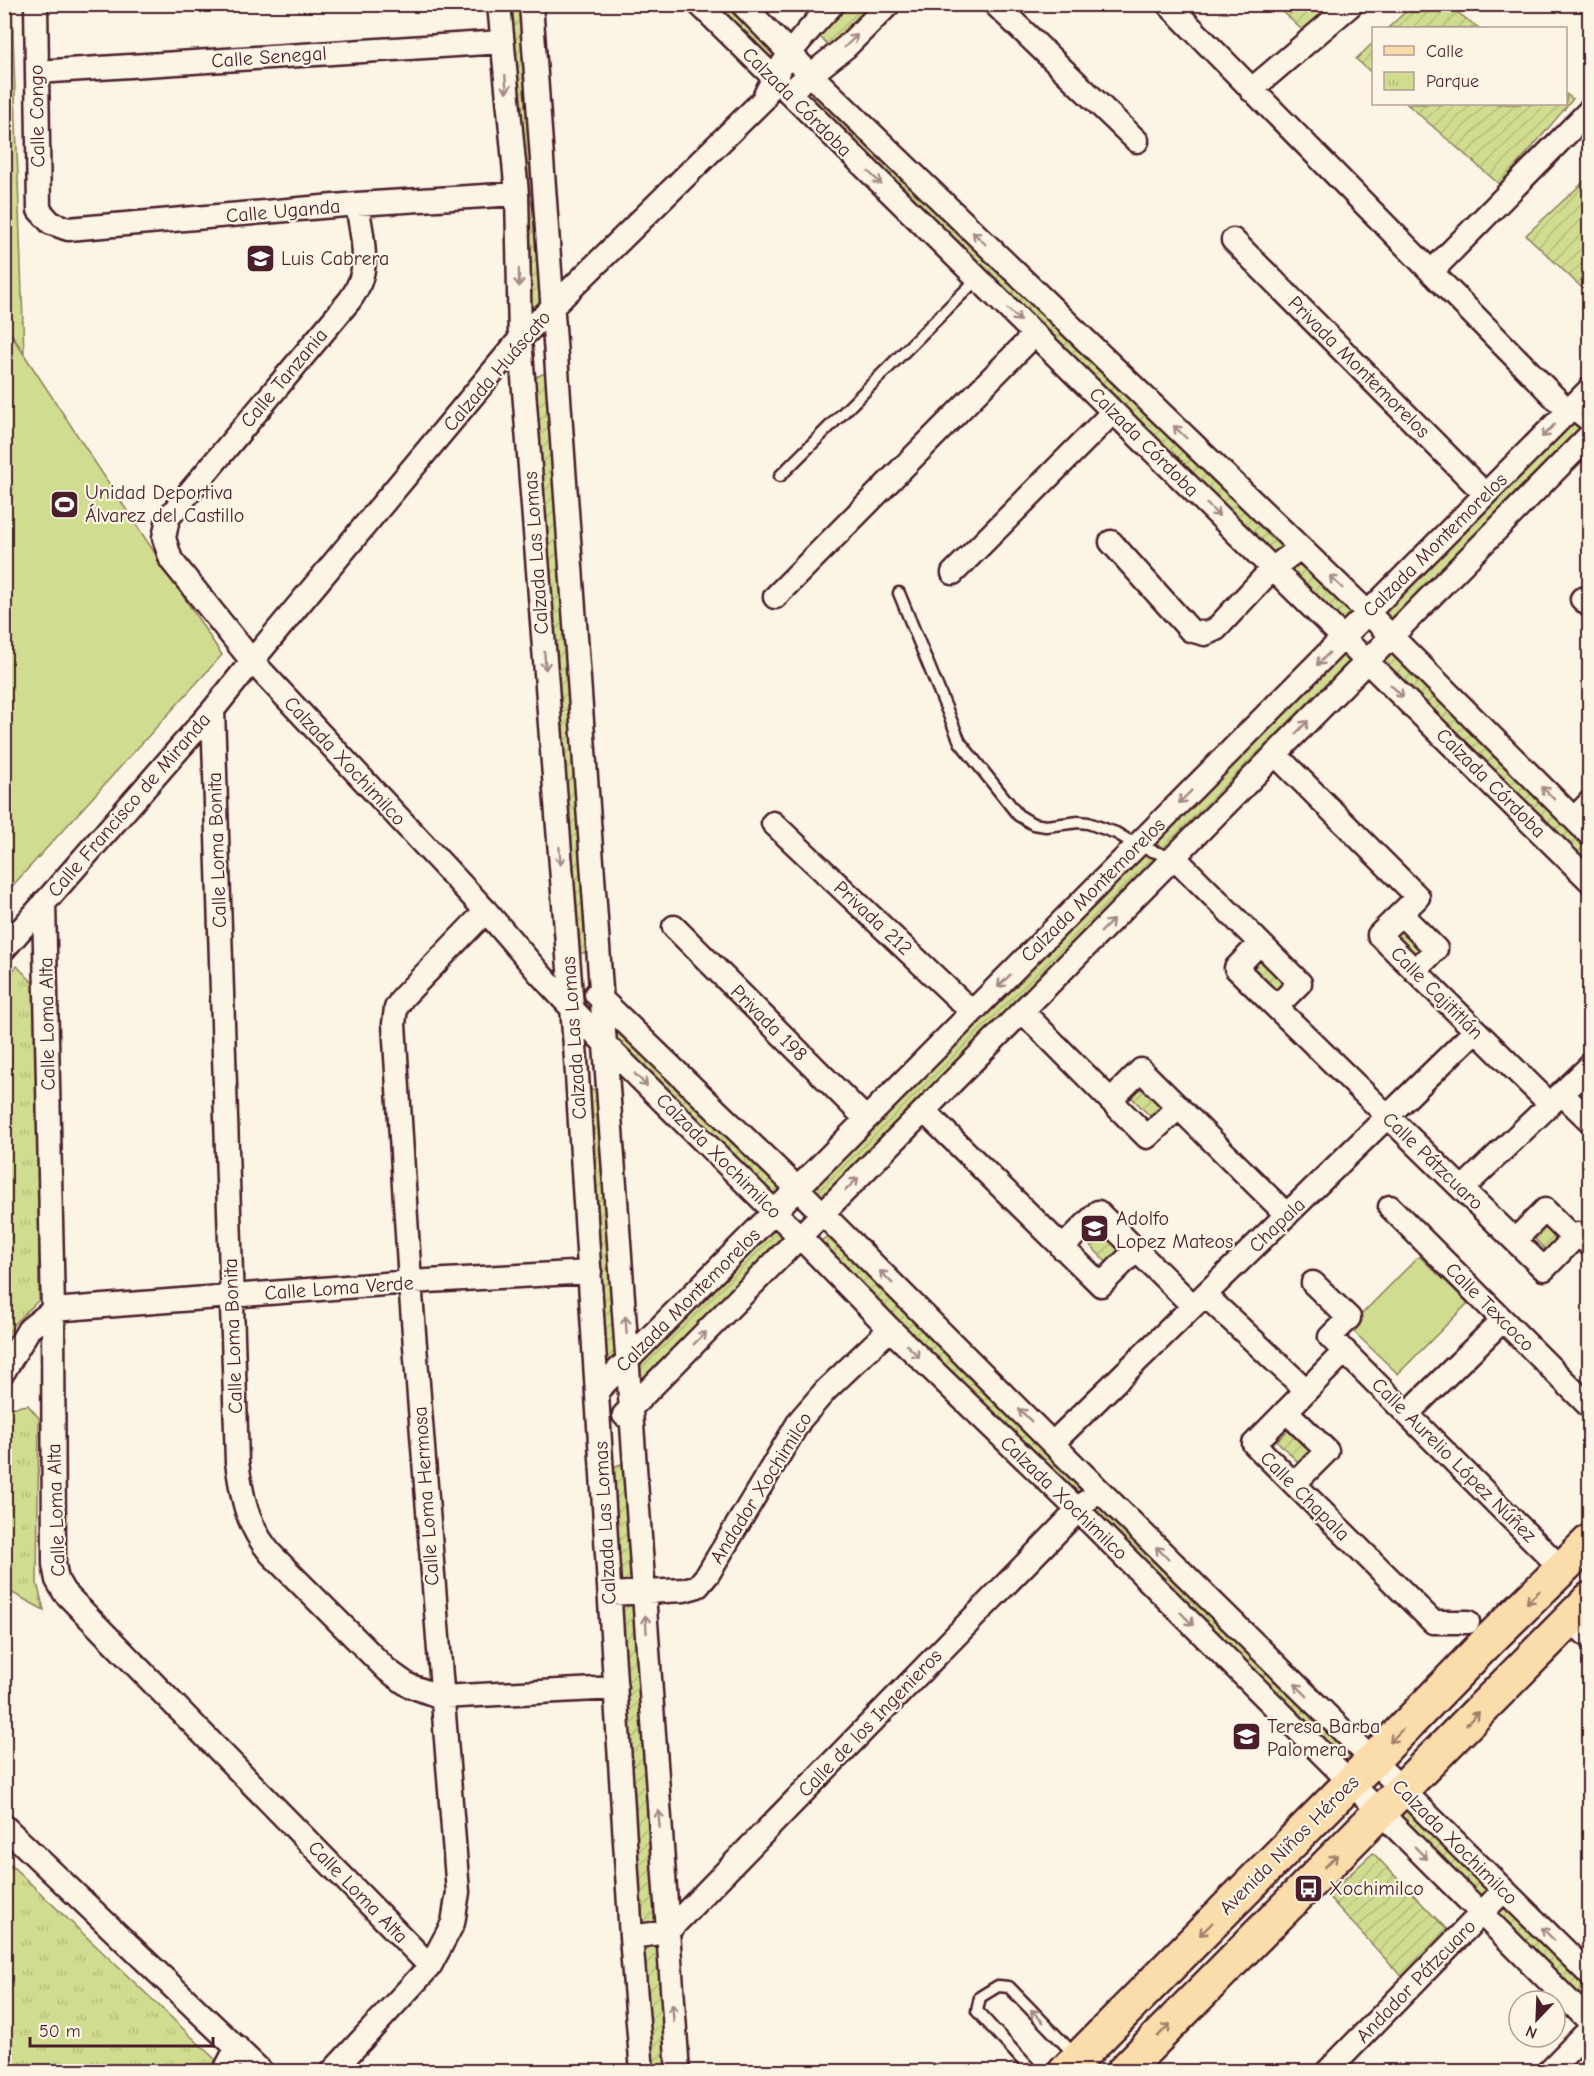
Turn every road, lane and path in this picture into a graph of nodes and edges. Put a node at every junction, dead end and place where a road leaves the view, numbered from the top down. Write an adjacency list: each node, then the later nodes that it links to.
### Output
1 (36, 4): 13 (street, Calle Congo)
2 (498, 4): 11 (street, Calzada Las Lomas)
3 (531, 4): 25 (street, Calzada Las Lomas)
4 (699, 4): 15 (street, Calzada Córdoba)
5 (742, 4): 12 (street, Calzada Córdoba)
6 (832, 4): 12 (street, Calzada Huáscato)
7 (889, 4): 14 (street, Calzada Huáscato, one-way to 7)
8 (995, 4): 18 (street)
9 (1168, 4): 16 (street)
10 (1352, 4): 16 (street)
11 (502, 42): 13 (street, Calle Senegal); 19 (street, Calzada Las Lomas, one-way to 19)
12 (791, 54): 14 (street, Calzada Córdoba); 15 (street, Calzada Huáscato)
13 (36, 72): 21 (street, Calle Congo)
14 (810, 74): 15 (street, Calzada Huáscato); 28 (street, Calzada Córdoba, one-way to 14)
15 (780, 85): 24 (street, Calzada Córdoba, one-way to 24); 25 (street, Calzada Huáscato)
16 (1251, 90): 23 (street)
17 (1590, 110): 23 (street)
18 (1137, 141)
19 (517, 194): 20 (street, Calle Uganda); 27 (street, Calzada Las Lomas, one-way to 27)
20 (357, 204): 21 (street, Calle Uganda); 37 (street, Calle Tanzania)
21 (51, 223)
22 (1233, 240): 36 (street, Privada Montemorelos)
23 (1431, 272): 31 (street)
24 (977, 279): 26 (street, Calzada Córdoba, one-way to 26); 35 (lane)
25 (553, 306): 27 (street, Calzada Huáscato); 70 (street, Calzada Las Lomas)
26 (1035, 334): 29 (street, Calzada Córdoba); 43 (street)
27 (520, 339): 47 (street, Calzada Huáscato); 69 (street, Calzada Las Lomas, one-way to 69)
28 (1101, 356): 29 (street); 39 (street, Calzada Córdoba, one-way to 28)
29 (1080, 379): 32 (street, Calzada Córdoba)
30 (1590, 389): 31 (street, Calzada Montemorelos)
31 (1568, 411): 33 (lane); 36 (street, Calzada Montemorelos, one-way to 36)
32 (1113, 412): 40 (street, Calzada Córdoba, one-way to 40); 41 (street)
33 (1590, 428)
34 (1590, 435): 45 (street, Calzada Montemorelos)
35 (780, 476)
36 (1485, 494): 44 (street, Calzada Montemorelos)
37 (164, 538): 47 (street, Calzada Xochimilco)
38 (1111, 543): 40 (street)
39 (1300, 548): 40 (street); 44 (street, Calzada Córdoba, one-way to 39)
40 (1273, 568): 46 (street, Calzada Córdoba)
41 (953, 573)
42 (899, 593): 56 (lane)
43 (775, 597)
44 (1368, 613): 45 (street, Calzada Córdoba); 46 (street, Calzada Montemorelos)
45 (1391, 637): 48 (street, Calzada Montemorelos); 55 (street, Calzada Córdoba, one-way to 45)
46 (1343, 638): 48 (street, Calzada Córdoba); 51 (street, Calzada Montemorelos, one-way to 51)
47 (252, 661): 49 (street, Calle Francisco de Miranda); 60 (street, Calzada Xochimilco)
48 (1367, 661): 50 (street, Calzada Montemorelos, one-way to 48); 58 (street, Calzada Córdoba, one-way to 58)
49 (213, 710): 59 (street, Calle Francisco de Miranda); 99 (street, Calle Loma Bonita)
50 (1275, 754): 52 (street, Calzada Montemorelos); 61 (street, Calle Cajititlán)
51 (1222, 760): 52 (street); 56 (street, Calzada Montemorelos, one-way to 56)
52 (1247, 783): 57 (street, Calzada Montemorelos)
53 (1590, 802): 55 (street)
54 (773, 823): 74 (street, Privada 212)
55 (1582, 827)
56 (1138, 846): 57 (lane); 63 (street, Calzada Montemorelos)
57 (1175, 858): 64 (street); 66 (street, Calzada Montemorelos, one-way to 57)
58 (1590, 881)
59 (44, 902): 65 (street, Calle Francisco de Miranda); 101 (street, Calle Loma Alta)
60 (486, 911): 68 (street, Calzada Xochimilco); 97 (street, Calle Loma Hermosa)
61 (1401, 914): 67 (street); 67 (street, Calle Cajititlán)
62 (674, 927): 83 (street, Privada 198)
63 (1049, 935): 66 (street); 74 (street, Calzada Montemorelos, one-way to 74)
64 (1260, 943): 71 (street); 71 (street, Calle Pátzcuaro)
65 (4, 949)
66 (1074, 959): 73 (street, Calzada Montemorelos)
67 (1415, 971): 75 (street, Calle Cajititlán)
68 (540, 974): 69 (street, Calzada Xochimilco); 72 (street, Calzada Xochimilco)
69 (569, 977): 70 (street, Calzada Xochimilco); 72 (street, Calzada Las Lomas)
70 (602, 998): 76 (street, Calzada Las Lomas); 85 (street, Calzada Xochimilco)
71 (1276, 1007): 82 (street, Calle Pátzcuaro)
72 (571, 1008): 76 (street, Calzada Xochimilco); 96 (street, Calzada Las Lomas)
73 (1022, 1011): 79 (street); 81 (street, Calzada Montemorelos)
74 (972, 1012): 83 (street, Calzada Montemorelos)
75 (1476, 1031): 78 (street, Calle Cajititlán); 82 (street, Chapala)
76 (606, 1045): 88 (street, Calzada Xochimilco, one-way to 88); 105 (street, Calzada Las Lomas, one-way to 76)
77 (1587, 1073): 78 (street)
78 (1556, 1099): 84 (street, Calle Cajititlán); 86 (street)
79 (1111, 1100): 80 (street); 80 (street)
80 (1179, 1107): 90 (street)
81 (924, 1111): 89 (street, Calzada Montemorelos, one-way to 81); 94 (street)
82 (1387, 1116): 86 (street, Calle Pátzcuaro); 90 (street, Chapala)
83 (865, 1118): 85 (street, Calzada Montemorelos)
84 (1590, 1121)
85 (798, 1189): 88 (street, Calzada Montemorelos); 89 (street, Calzada Xochimilco)
86 (1462, 1189): 92 (street, Calle Pátzcuaro)
87 (1389, 1207): 102 (street, Calle Texcoco)
88 (775, 1212): 91 (street, Calzada Xochimilco); 105 (street, Calzada Montemorelos)
89 (823, 1214): 91 (street, Calzada Montemorelos); 114 (street, Calzada Xochimilco, one-way to 89)
90 (1287, 1215): 100 (street, Chapala)
91 (800, 1237): 103 (street, Calzada Xochimilco); 110 (street, Calzada Montemorelos, one-way to 91)
92 (1515, 1240): 93 (street, Calle Pátzcuaro); 93 (street)
93 (1582, 1242)
94 (1062, 1248): 95 (street); 95 (street)
95 (1136, 1250): 100 (street)
96 (590, 1272): 97 (street, Calle Loma Verde); 108 (street, Calzada Las Lomas)
97 (410, 1282): 99 (street, Calle Loma Verde); 125 (street, Calle Loma Hermosa)
98 (1313, 1283): 104 (street)
99 (232, 1296): 101 (street, Calle Loma Verde); 125 (street, Calle Loma Bonita)
100 (1199, 1300): 107 (street); 114 (street, Chapala)
101 (53, 1310): 106 (street); 133 (street, Calle Loma Alta)
102 (1503, 1320): 109 (street, Calle Texcoco); 112 (street)
103 (890, 1329): 117 (street, Calzada Xochimilco, one-way to 117); 120 (street, Andador Xochimilco)
104 (1345, 1351): 107 (street, Calle Chapala); 112 (street, Calle Aurelio López Núñez)
105 (628, 1360): 108 (street, Calzada Montemorelos); 110 (street, Calzada Las Lomas)
106 (4, 1371)
107 (1306, 1390): 111 (street, Calle Chapala)
108 (597, 1391): 113 (street, Calzada Las Lomas)
109 (1590, 1407)
110 (631, 1409): 113 (street, Calzada Montemorelos); 120 (street, Calzada Las Lomas)
111 (1286, 1411): 115 (street, Calle Chapala); 115 (street)
112 (1407, 1414): 119 (street, Calle Aurelio López Núñez)
113 (600, 1440): 121 (street, Calzada Las Lomas)
114 (1053, 1443): 116 (street, Calzada Xochimilco)
115 (1294, 1484): 123 (street, Calle Chapala)
116 (1099, 1490): 117 (street, Calle de los Ingenieros); 126 (street, Calzada Xochimilco, one-way to 116)
117 (1078, 1510): 126 (street, Calzada Xochimilco, one-way to 126); 131 (street, Calle de los Ingenieros)
118 (1590, 1541): 119 (main road, Avenida Niños Héroes)
119 (1562, 1569): 126 (main road, Avenida Niños Héroes, one-way to 126)
120 (643, 1593): 121 (street, Andador Xochimilco); 131 (street, Calzada Las Lomas, one-way to 120)
121 (610, 1594): 124 (street, Calzada Las Lomas)
122 (1583, 1618): 127 (main road, Avenida Niños Héroes, one-way to 122)
123 (1468, 1622)
124 (616, 1688): 125 (street, Calle Loma Bonita); 132 (street, Calzada Las Lomas)
125 (441, 1697): 133 (street, Calle Loma Hermosa)
126 (1361, 1772): 127 (street, Calzada Xochimilco); 127 (street, Calzada Xochimilco); 138 (main road, Avenida Niños Héroes, one-way to 138)
127 (1391, 1801): 129 (street, Calzada Xochimilco); 130 (street, Calzada Xochimilco, one-way to 130); 145 (main road, Avenida Niños Héroes, one-way to 127)
128 (4, 1826): 137 (street)
129 (1504, 1890): 130 (street, Andador Pátzcuaro); 134 (street, Calzada Xochimilco, one-way to 129)
130 (1481, 1913): 135 (street, Calzada Xochimilco); 146 (street, Andador Pátzcuaro)
131 (667, 1932): 132 (street); 143 (street, Calzada Las Lomas, one-way to 131)
132 (631, 1937): 142 (street, Calzada Las Lomas)
133 (430, 1966): 141 (street, Calle Loma Hermosa)
134 (1590, 1975)
135 (1590, 2022)
136 (1590, 2030): 147 (street)
137 (237, 2047): 139 (street); 140 (street)
138 (1072, 2065): 144 (lane, one-way to 144)
139 (224, 2072)
140 (262, 2072)
141 (332, 2072)
142 (642, 2072)
143 (678, 2072)
144 (1033, 2072)
145 (1123, 2072)
146 (1327, 2072)
147 (1548, 2072)

